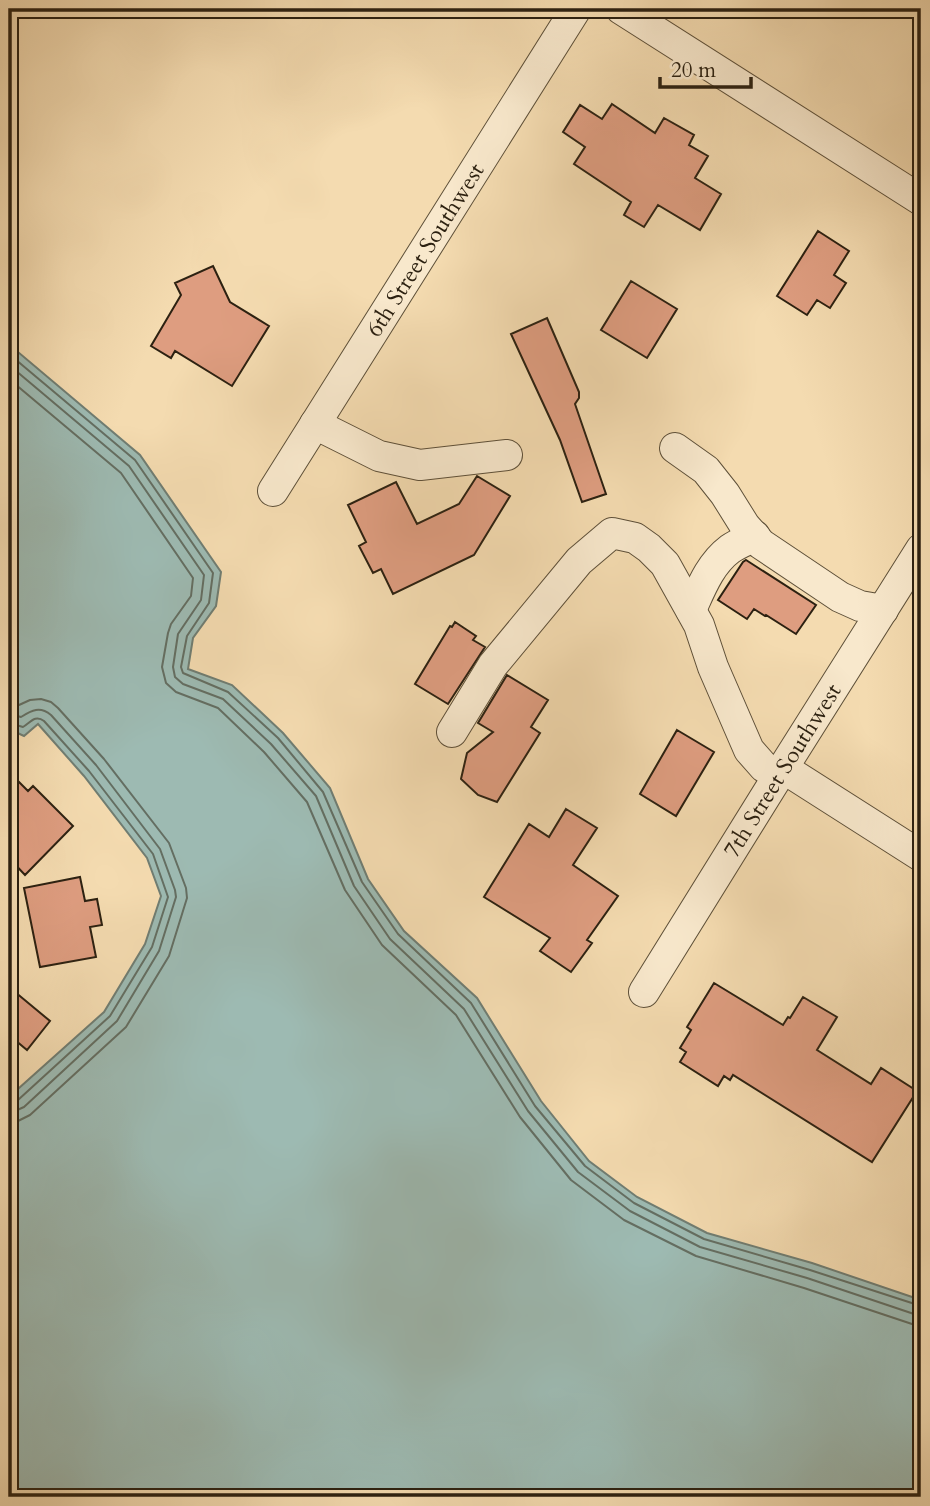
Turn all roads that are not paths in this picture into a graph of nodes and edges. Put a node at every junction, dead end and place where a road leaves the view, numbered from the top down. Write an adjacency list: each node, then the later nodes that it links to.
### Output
1 (576, 9): 4 (street, 6th Street Southwest)
2 (621, 9): 3 (street)
3 (921, 201)
4 (315, 424): 6 (street); 7 (street, 6th Street Southwest)
5 (675, 448): 8 (street)
6 (507, 454)
7 (273, 491)
8 (754, 536): 10 (street); 11 (street)
9 (921, 549): 11 (street, 7th Street Southwest)
10 (691, 610): 12 (street); 13 (street)
11 (883, 610): 13 (street, 7th Street Southwest)
12 (452, 732)
13 (780, 772): 14 (street); 15 (street, 7th Street Southwest)
14 (921, 856)
15 (644, 992)

